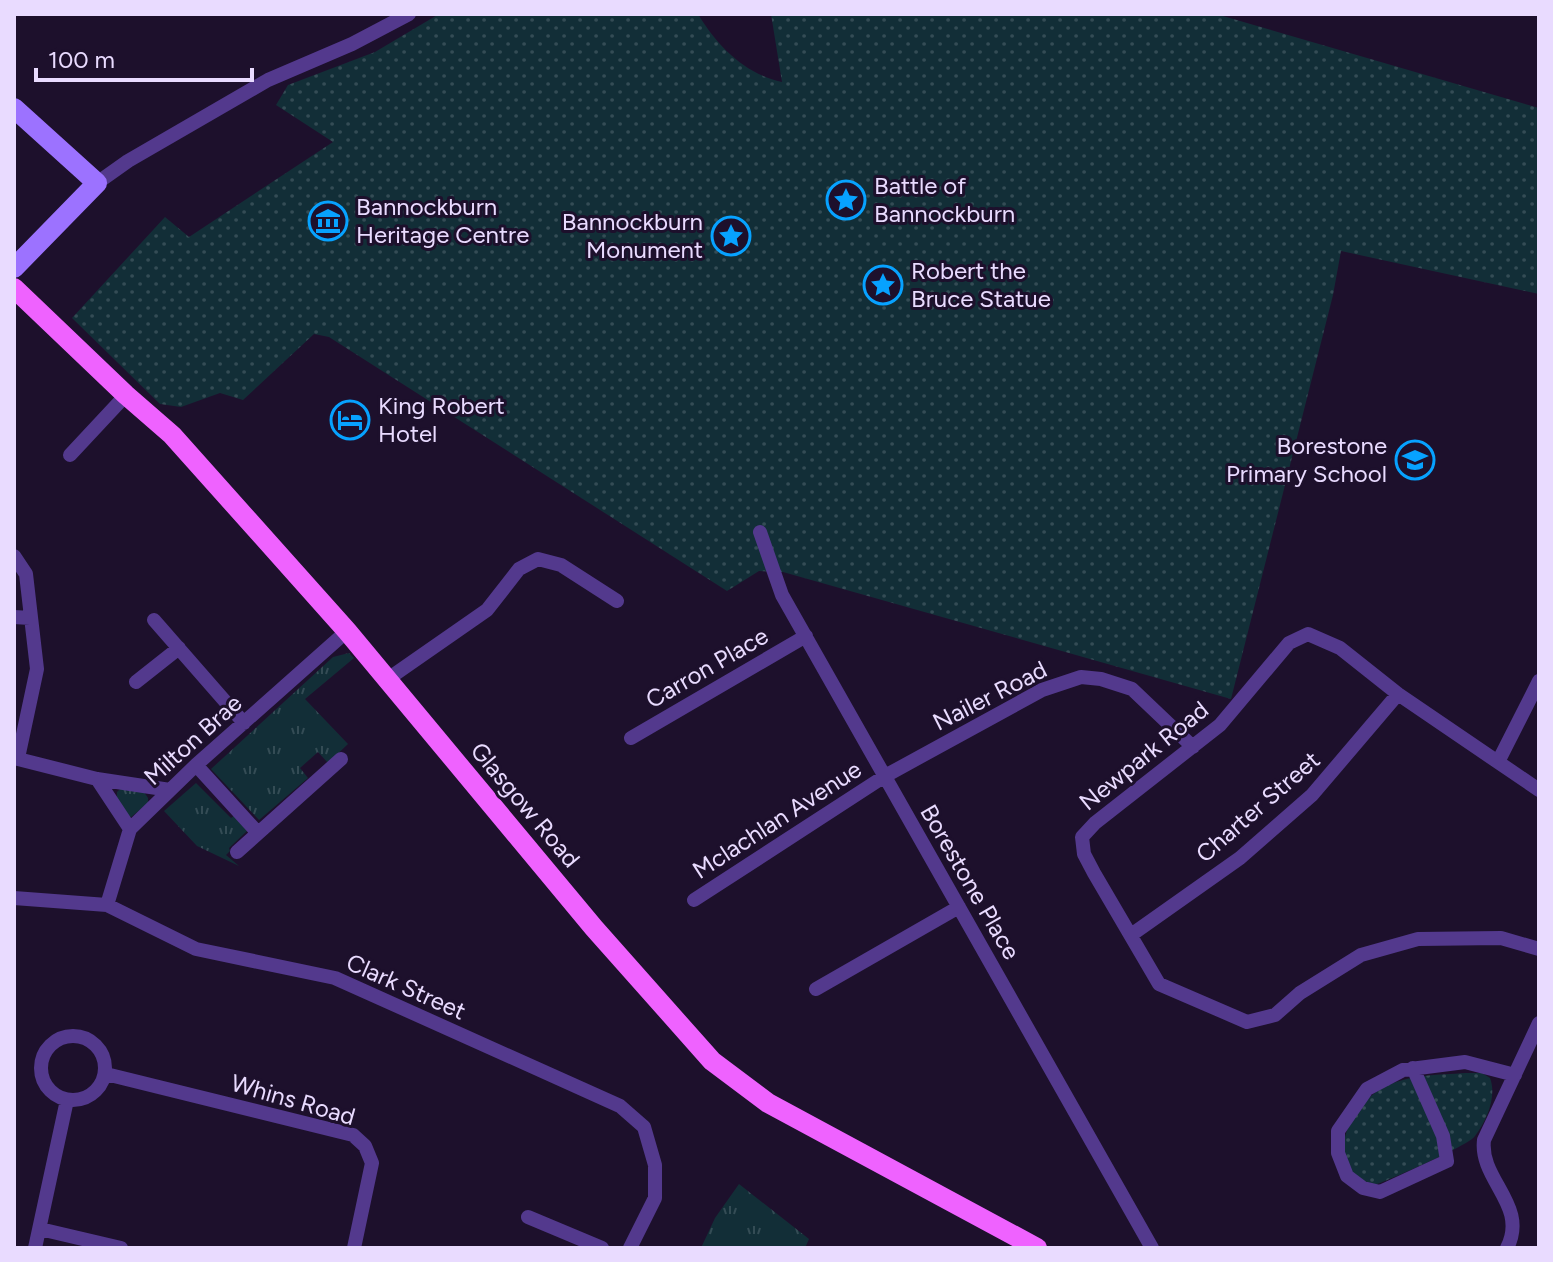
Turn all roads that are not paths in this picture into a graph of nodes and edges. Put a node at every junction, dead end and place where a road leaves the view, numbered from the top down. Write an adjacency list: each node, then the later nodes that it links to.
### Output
1 (409, 14): 3 (street)
2 (14, 108): 3 (street)
3 (97, 183): 4 (street)
4 (14, 268)
5 (14, 288): 6 (main road, Glasgow Road)
6 (126, 395): 7 (street); 14 (main road, Glasgow Road)
7 (70, 455)
8 (760, 532): 15 (street, Borestone Place)
9 (14, 556): 12 (street)
10 (617, 601): 17 (street)
11 (14, 617): 12 (street)
12 (30, 618): 24 (street)
13 (154, 620): 16 (street)
14 (347, 631): 17 (main road, Glasgow Road); 21 (street, Milton Brae)
15 (806, 636): 22 (street, Carron Place); 28 (street, Borestone Place)
16 (179, 648): 19 (street); 21 (street)
17 (385, 681): 49 (main road, Glasgow Road)
18 (1539, 681): 26 (street)
19 (136, 682)
20 (1398, 694): 23 (street, Newpark Road); 26 (street, Newpark Road); 39 (street, Charter Street)
21 (244, 723): 27 (street, Milton Brae)
22 (631, 738)
23 (1193, 747): 28 (street, Nailer Road); 39 (street, Newpark Road)
24 (16, 758): 29 (street)
25 (341, 759): 33 (street)
26 (1498, 762): 31 (street, Newpark Road)
27 (196, 765): 30 (street, Milton Brae); 33 (street)
28 (885, 776): 36 (street, Mclachlan Avenue); 38 (street, Borestone Place)
29 (97, 779): 30 (street); 32 (street)
30 (170, 790): 32 (street, Milton Brae)
31 (1539, 790)
32 (130, 829): 37 (street, Milton Brae)
33 (258, 833): 34 (street)
34 (237, 852)
35 (14, 898): 37 (street, Clark Street)
36 (694, 900)
37 (107, 905): 55 (street, Clark Street)
38 (959, 907): 41 (street); 56 (street, Borestone Place)
39 (1131, 935): 40 (street, Newpark Road)
40 (1539, 949)
41 (816, 989)
42 (1538, 1027): 45 (street)
43 (1413, 1068): 43 (street); 45 (street)
44 (106, 1074): 46 (street); 46 (street); 53 (street, Whins Road)
45 (1515, 1075): 57 (street)
46 (67, 1100): 48 (street)
47 (528, 1217): 54 (street)
48 (40, 1229): 51 (street); 52 (street)
49 (1005, 1239): 50 (main road, Glasgow Road)
50 (1037, 1247)
51 (35, 1248)
52 (121, 1248)
53 (354, 1248)
54 (602, 1248)
55 (630, 1248)
56 (1152, 1248)
57 (1507, 1248)

